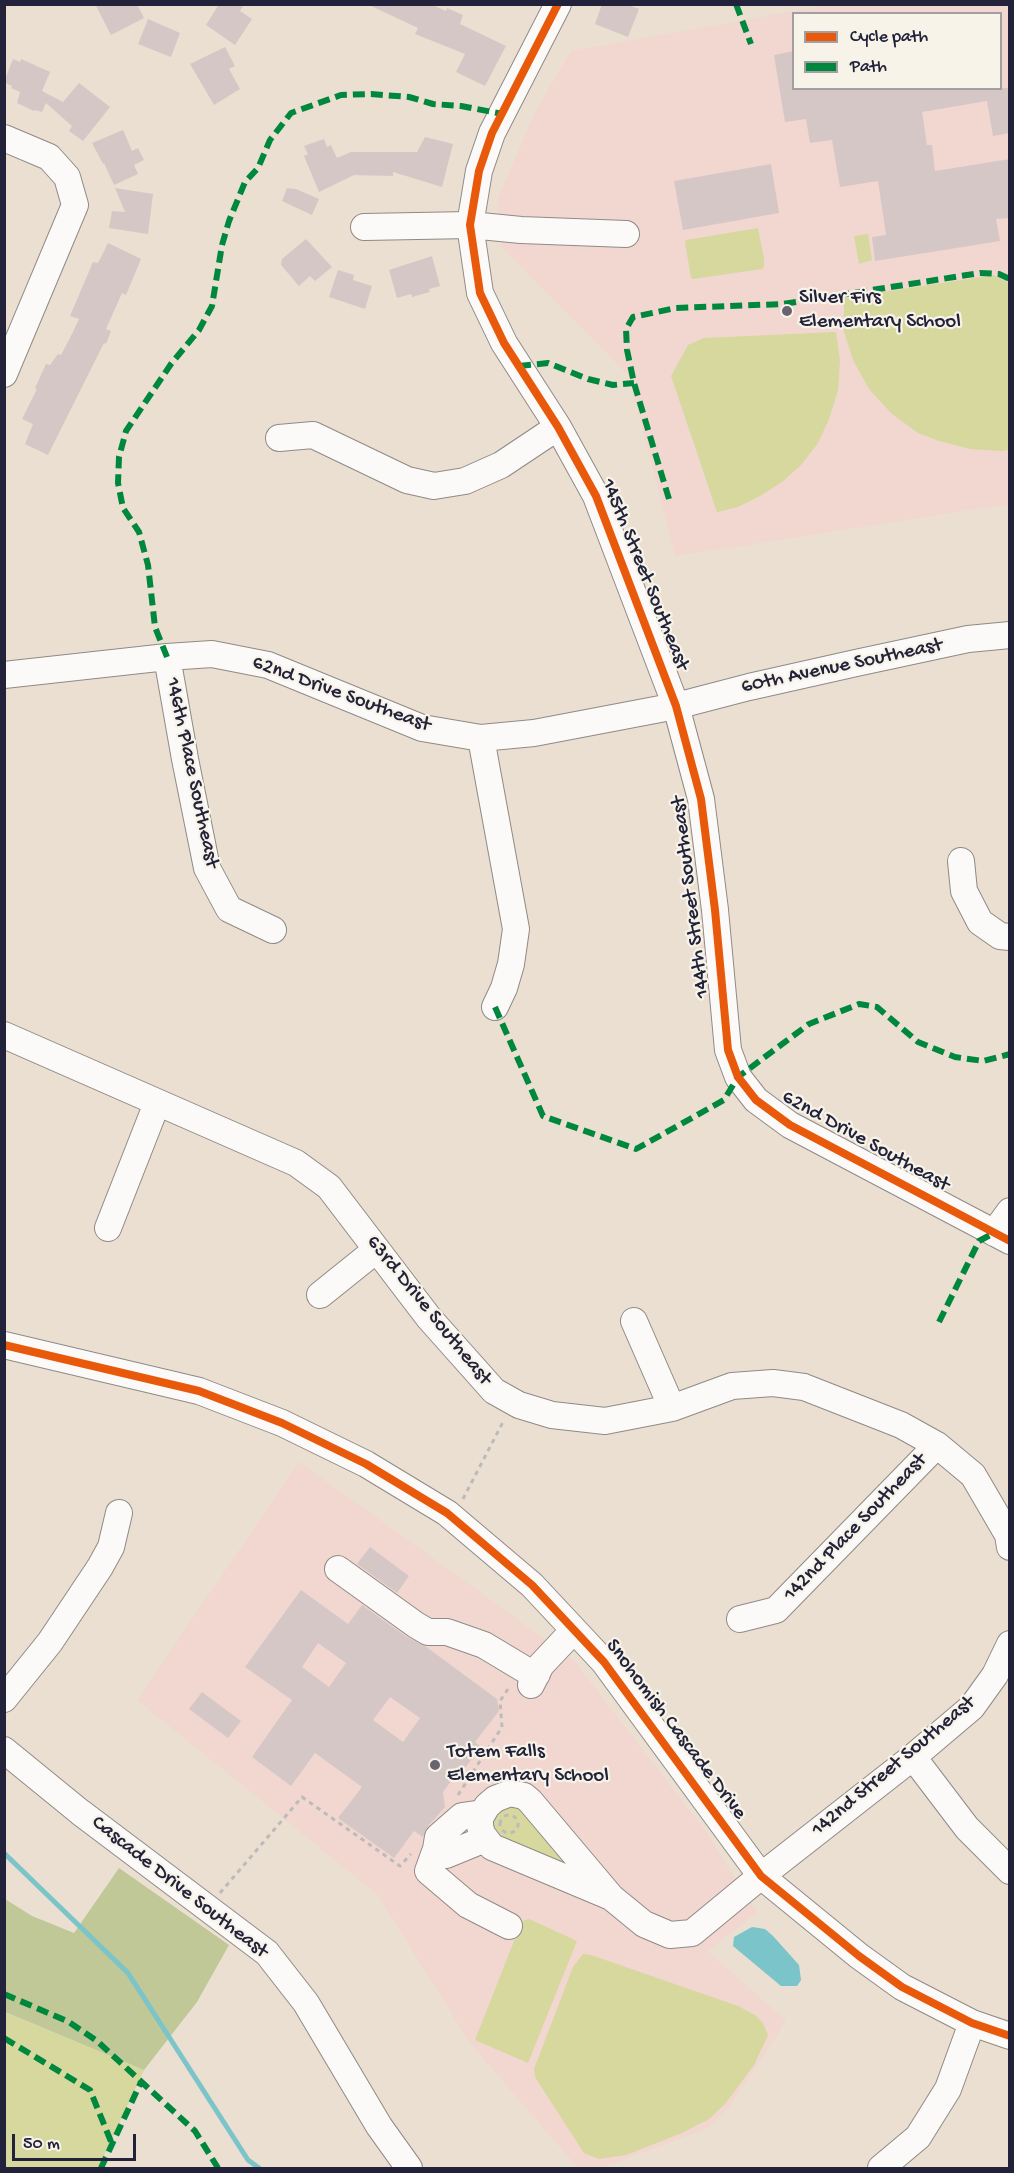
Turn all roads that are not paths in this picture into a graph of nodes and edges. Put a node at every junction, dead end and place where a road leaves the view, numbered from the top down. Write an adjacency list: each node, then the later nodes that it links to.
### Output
1 (549, 7): 3 (street)
2 (4, 138): 6 (street)
3 (470, 225): 4 (street); 5 (street); 7 (street)
4 (364, 227)
5 (626, 234)
6 (4, 374)
7 (558, 427): 8 (street); 12 (street, 145th Street Southeast)
8 (279, 438)
9 (1010, 635): 12 (street, 60th Avenue Southeast)
10 (167, 657): 11 (street, 62nd Drive Southeast); 13 (street, 62nd Drive Southeast); 15 (street, 146th Place Southeast)
11 (4, 675)
12 (676, 706): 13 (street, 62nd Drive Southeast); 19 (street, 144th Street Southeast)
13 (481, 738): 17 (street)
14 (961, 861): 16 (street)
15 (273, 930)
16 (1010, 937)
17 (495, 1007)
18 (4, 1035): 20 (street, 63rd Drive Southeast)
19 (728, 1050): 23 (street, 62nd Drive Southeast)
20 (157, 1103): 22 (street); 24 (street, 63rd Drive Southeast)
21 (1010, 1211): 23 (street)
22 (108, 1228)
23 (1002, 1237)
24 (376, 1250): 25 (street); 28 (street, 63rd Drive Southeast)
25 (320, 1295)
26 (634, 1321): 28 (street)
27 (4, 1345): 34 (street, Snohomish Cascade Drive)
28 (672, 1408): 29 (street, 63rd Drive Southeast)
29 (937, 1445): 31 (street, 63rd Drive Southeast); 33 (street, 142nd Place Southeast)
30 (119, 1513): 36 (street)
31 (1009, 1539)
32 (338, 1569): 34 (street)
33 (740, 1619)
34 (574, 1630): 43 (street, Snohomish Cascade Drive)
35 (1010, 1644): 38 (street, 142nd Street Southeast)
36 (4, 1699)
37 (4, 1750): 48 (street, Cascade Drive Southeast)
38 (913, 1757): 42 (street); 43 (street, 142nd Street Southeast)
39 (483, 1813): 40 (street); 41 (street); 44 (street)
40 (497, 1836): 41 (street); 44 (street)
41 (425, 1850): 45 (street)
42 (1010, 1871)
43 (761, 1876): 44 (street, 142nd Street Southeast); 46 (street, Snohomish Cascade Drive)
44 (611, 1897)
45 (509, 1926)
46 (972, 2023): 47 (street, Snohomish Cascade Drive); 49 (street)
47 (1010, 2036)
48 (409, 2169)
49 (881, 2169)

